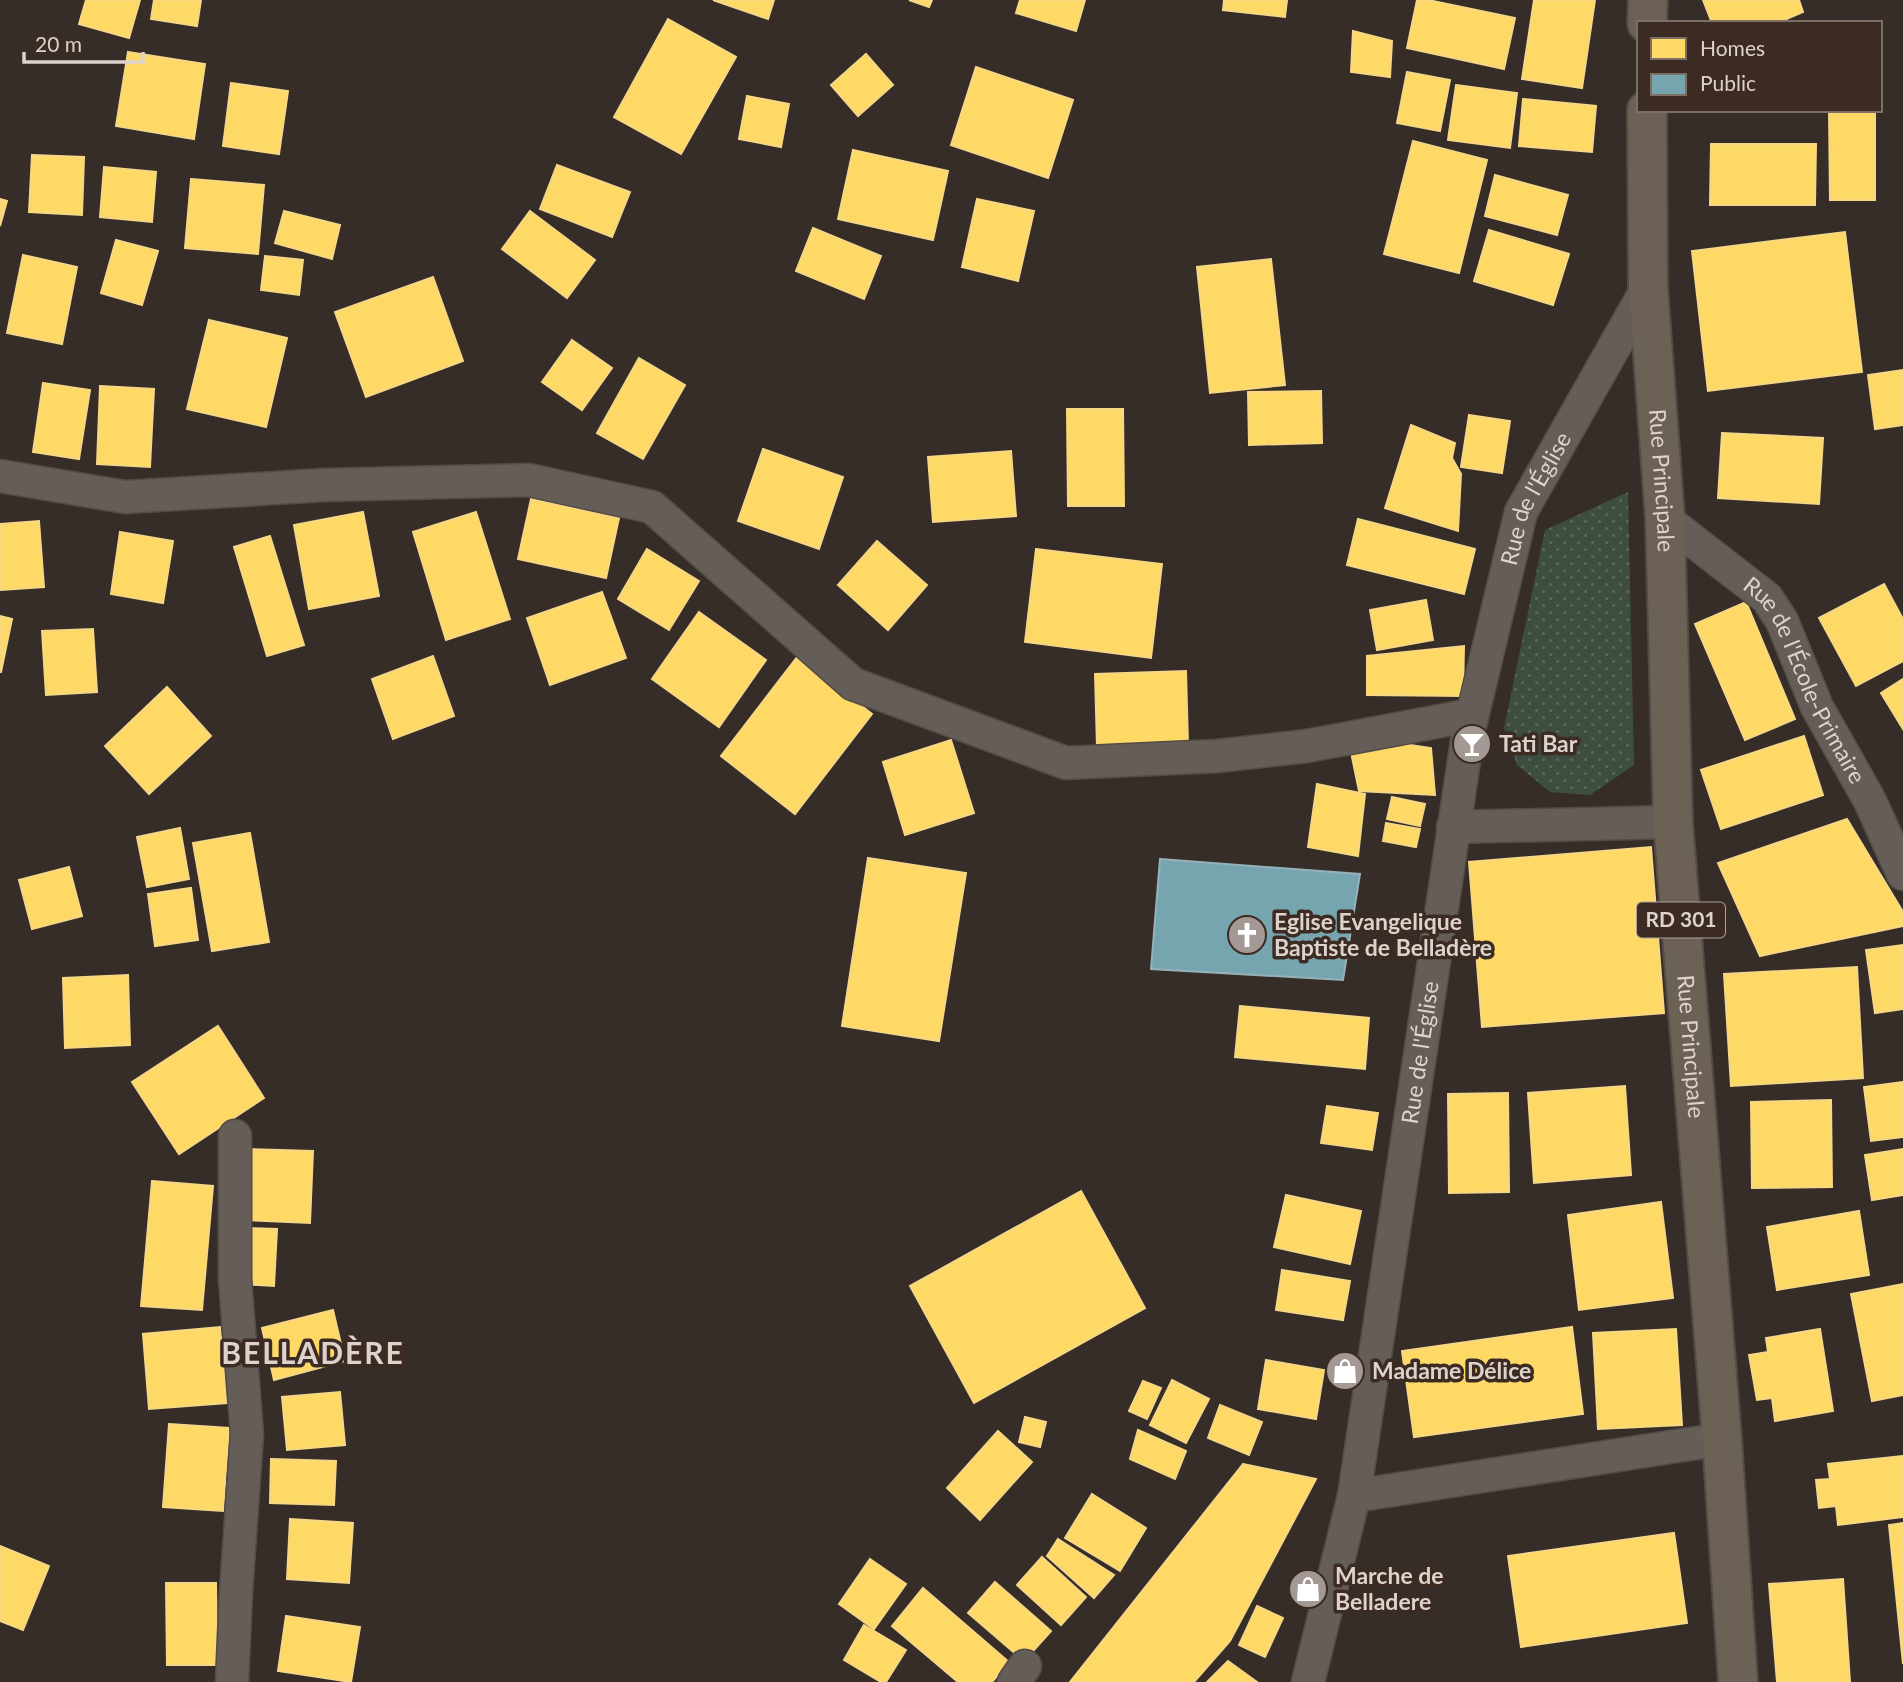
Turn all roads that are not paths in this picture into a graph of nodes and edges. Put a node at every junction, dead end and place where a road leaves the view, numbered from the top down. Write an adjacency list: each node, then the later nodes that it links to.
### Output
1 (1648, 0): 2 (main road)
2 (1647, 21)
3 (1647, 112): 4 (main road, Rue Principale / RD 301)
4 (1648, 287): 6 (main road, Rue Principale / RD 301); 7 (street, Rue de l'Église)
5 (0, 476): 7 (street)
6 (1665, 519): 8 (main road, Rue Principale / RD 301); 10 (street, Rue de l'École-Primaire)
7 (1472, 715): 9 (street, Rue de l'Église)
8 (1673, 822): 9 (street); 12 (main road, Rue Principale / RD 301)
9 (1453, 827): 13 (street, Rue de l'Église)
10 (1903, 874)
11 (235, 1136): 14 (street)
12 (1723, 1439): 13 (street); 16 (main road, Rue Principale / RD 301)
13 (1354, 1496): 15 (street, Rue de l'Église)
14 (232, 1682)
15 (1308, 1682)
16 (1738, 1682)

